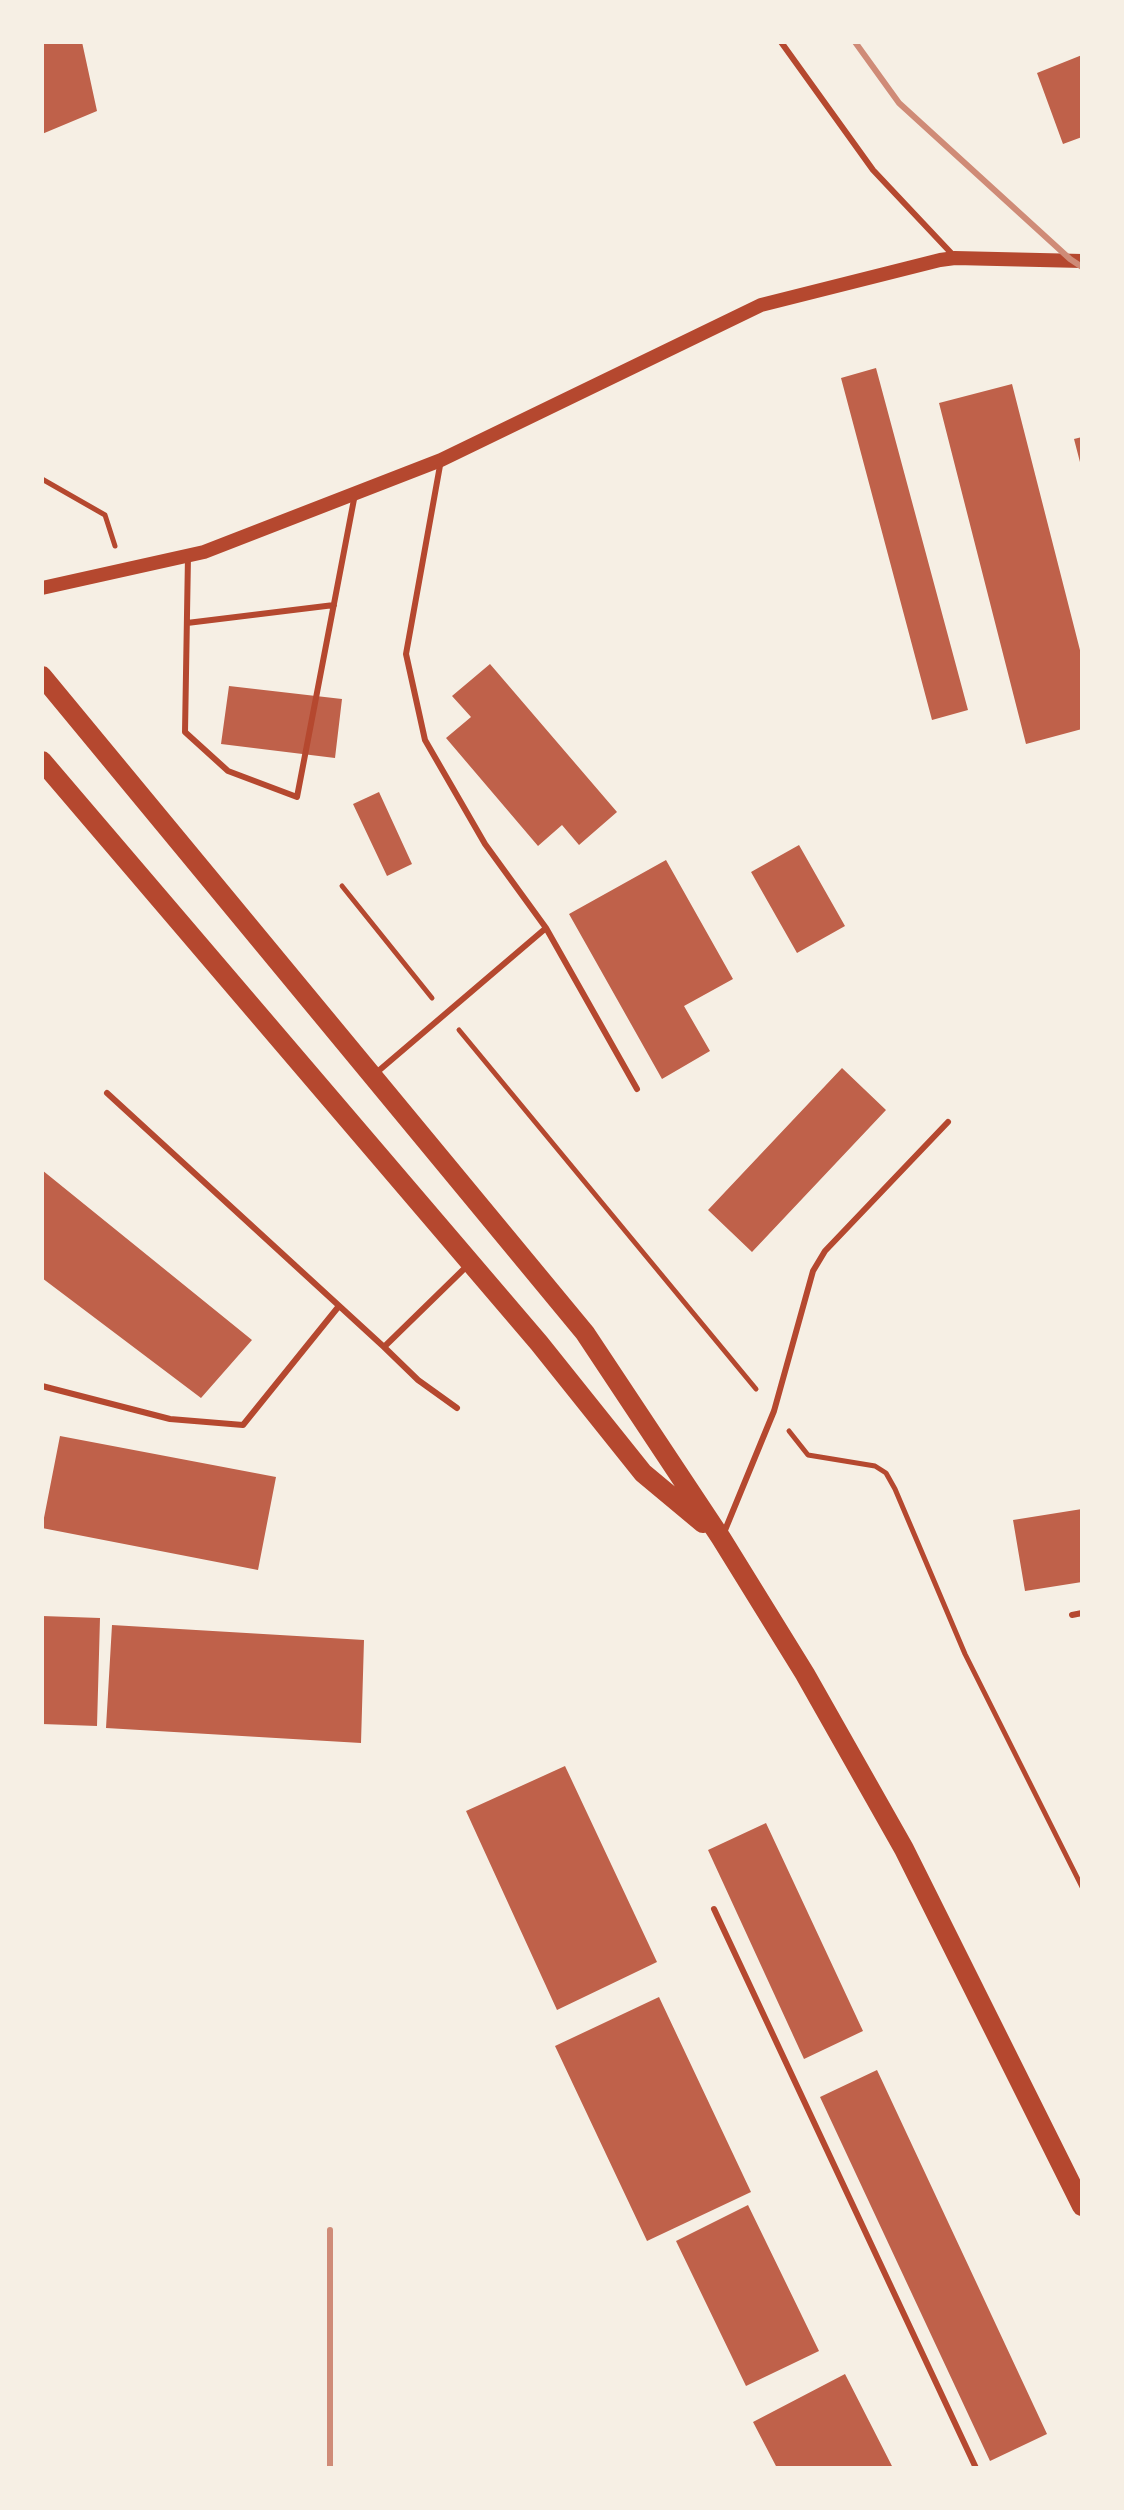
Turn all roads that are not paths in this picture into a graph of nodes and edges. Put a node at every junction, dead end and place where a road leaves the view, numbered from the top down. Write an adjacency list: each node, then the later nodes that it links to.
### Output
1 (781, 42): 2 (lane)
2 (955, 258): 3 (street); 4 (street)
3 (1082, 261)
4 (441, 460): 5 (street); 12 (lane)
5 (355, 494): 6 (street); 8 (lane)
6 (188, 556): 7 (street); 9 (lane)
7 (42, 588)
8 (334, 605): 9 (lane); 9 (lane)
9 (187, 623)
10 (42, 676): 13 (main road)
11 (42, 761): 17 (main road)
12 (546, 928): 13 (lane); 14 (lane)
13 (373, 1075): 22 (main road)
14 (637, 1089)
15 (107, 1093): 18 (lane)
16 (948, 1122): 22 (lane)
17 (470, 1262): 19 (lane); 22 (main road)
18 (339, 1306): 19 (lane); 20 (lane)
19 (384, 1347): 21 (lane)
20 (42, 1386)
21 (457, 1408)
22 (721, 1538): 26 (main road)
23 (1082, 1613): 24 (lane)
24 (1072, 1615)
25 (714, 1909): 27 (lane)
26 (1082, 2206)
27 (976, 2468)

